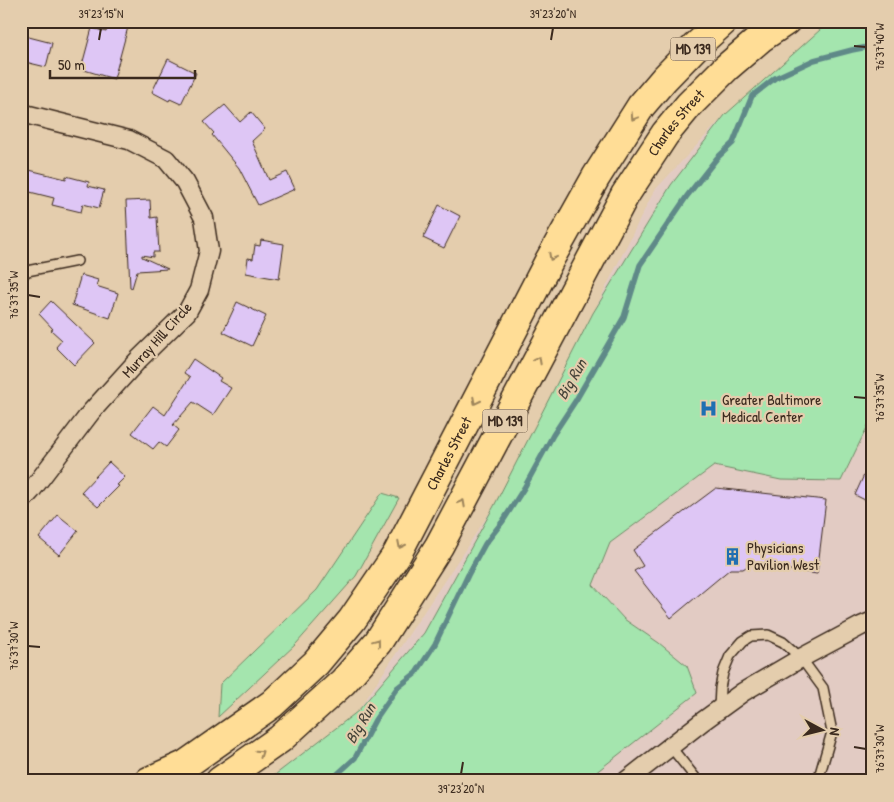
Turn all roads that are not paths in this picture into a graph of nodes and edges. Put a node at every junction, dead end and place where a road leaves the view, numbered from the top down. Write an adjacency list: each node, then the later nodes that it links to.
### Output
1 (724, 21): 11 (main road, Charles Street / MD 139, one-way to 11)
2 (786, 21): 12 (main road, Charles Street / MD 139, one-way to 2)
3 (21, 113): 6 (street, Murray Hill Circle)
4 (76, 261): 5 (lane)
5 (21, 277)
6 (21, 502)
7 (873, 621): 8 (street)
8 (801, 658): 9 (street); 9 (lane); 15 (lane)
9 (719, 709): 10 (street)
10 (670, 746): 13 (street); 14 (lane)
11 (148, 781)
12 (220, 781)
13 (626, 781)
14 (698, 781)
15 (816, 781)

